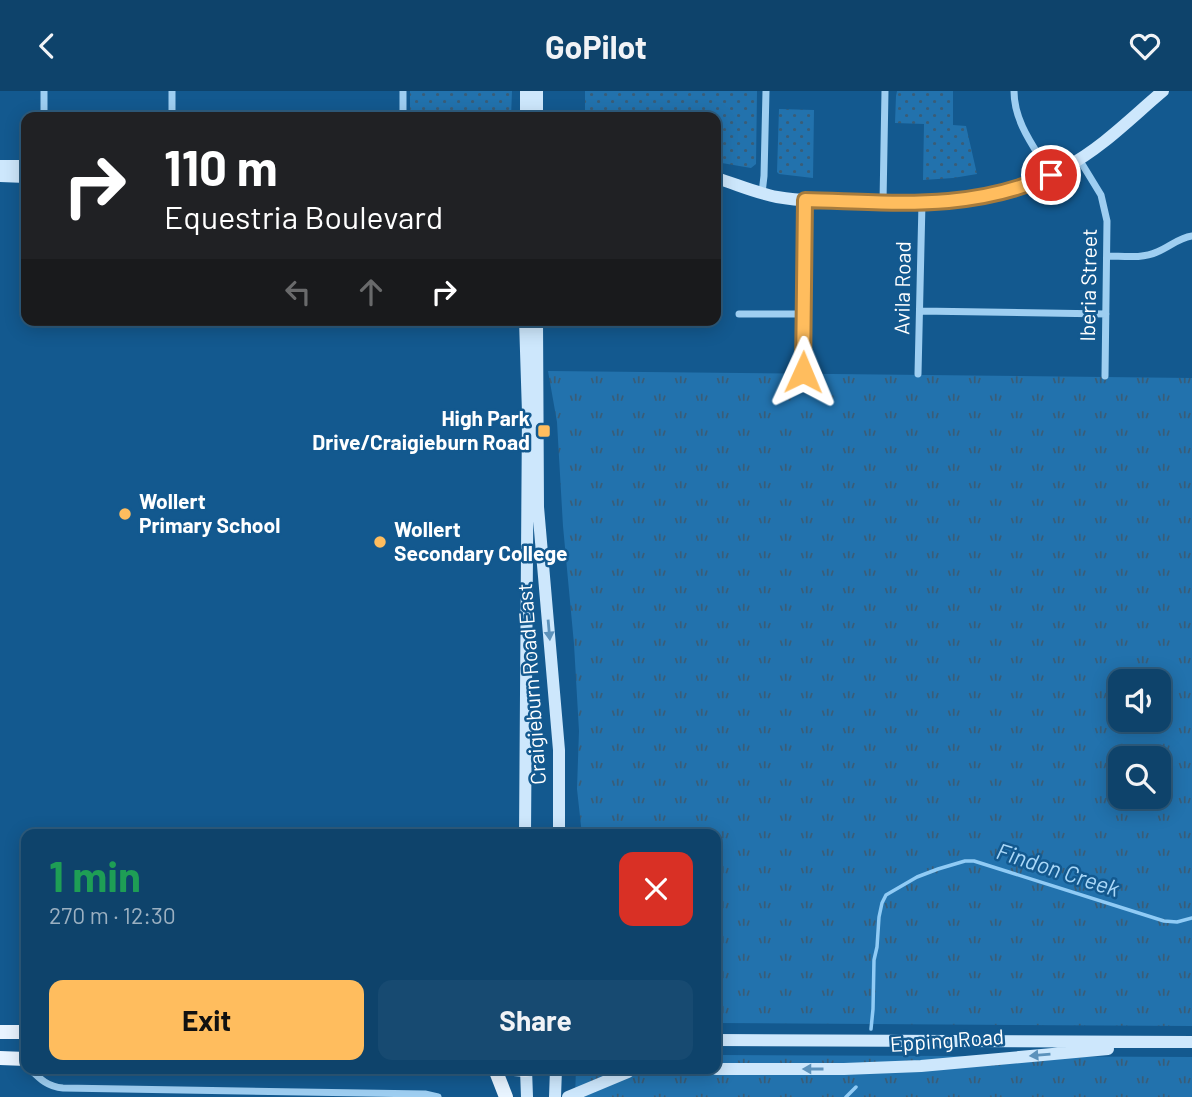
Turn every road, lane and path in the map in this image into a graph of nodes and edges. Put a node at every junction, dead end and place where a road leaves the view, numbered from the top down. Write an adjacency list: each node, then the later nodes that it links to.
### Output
1 (44, 91): 10 (street)
2 (172, 91): 11 (street)
3 (403, 91): 12 (street)
4 (527, 91): 13 (main road)
5 (537, 91): 14 (main road)
6 (766, 91): 23 (street)
7 (886, 91): 25 (street)
8 (1014, 91): 18 (street)
9 (1163, 91): 15 (main road)
10 (44, 112)
11 (172, 112)
12 (402, 112)
13 (526, 112)
14 (537, 112)
15 (1079, 159): 18 (main road); 28 (street, Iberia Street)
16 (0, 166): 17 (main road)
17 (21, 166)
18 (1051, 175): 26 (main road)
19 (0, 176): 20 (main road)
20 (21, 177)
21 (721, 180): 23 (main road)
22 (721, 188): 23 (main road)
23 (762, 193): 24 (main road)
24 (805, 200): 25 (main road); 31 (street)
25 (883, 202): 26 (main road)
26 (922, 203): 29 (street, Avila Road)
27 (1192, 236): 28 (street)
28 (1107, 256): 32 (street, Iberia Street)
29 (920, 311): 32 (street); 36 (street, Avila Road)
30 (739, 314): 31 (street)
31 (803, 314): 35 (street)
32 (1106, 314): 37 (street, Iberia Street)
33 (525, 326): 38 (main road, Craigieburn Road East)
34 (537, 326): 39 (main road, Craigieburn Road East, one-way to 39)
35 (803, 372)
36 (918, 374)
37 (1105, 376)
38 (525, 829)
39 (559, 829)
40 (0, 1033): 41 (main road)
41 (21, 1033)
42 (721, 1040): 43 (main road, Epping Road)
43 (896, 1040): 44 (main road, Epping Road); 47 (main road)
44 (1187, 1042): 47 (main road, Epping Road, one-way to 47)
45 (0, 1058): 46 (main road)
46 (21, 1062)
47 (921, 1066): 48 (main road, Epping Road, one-way to 48)
48 (721, 1069)
49 (37, 1074): 54 (street)
50 (497, 1074): 56 (main road)
51 (526, 1074): 57 (main road)
52 (556, 1074): 58 (main road)
53 (623, 1074): 59 (main road)
54 (237, 1094): 55 (street)
55 (438, 1097)
56 (506, 1097)
57 (527, 1097)
58 (555, 1097)
59 (568, 1097)

